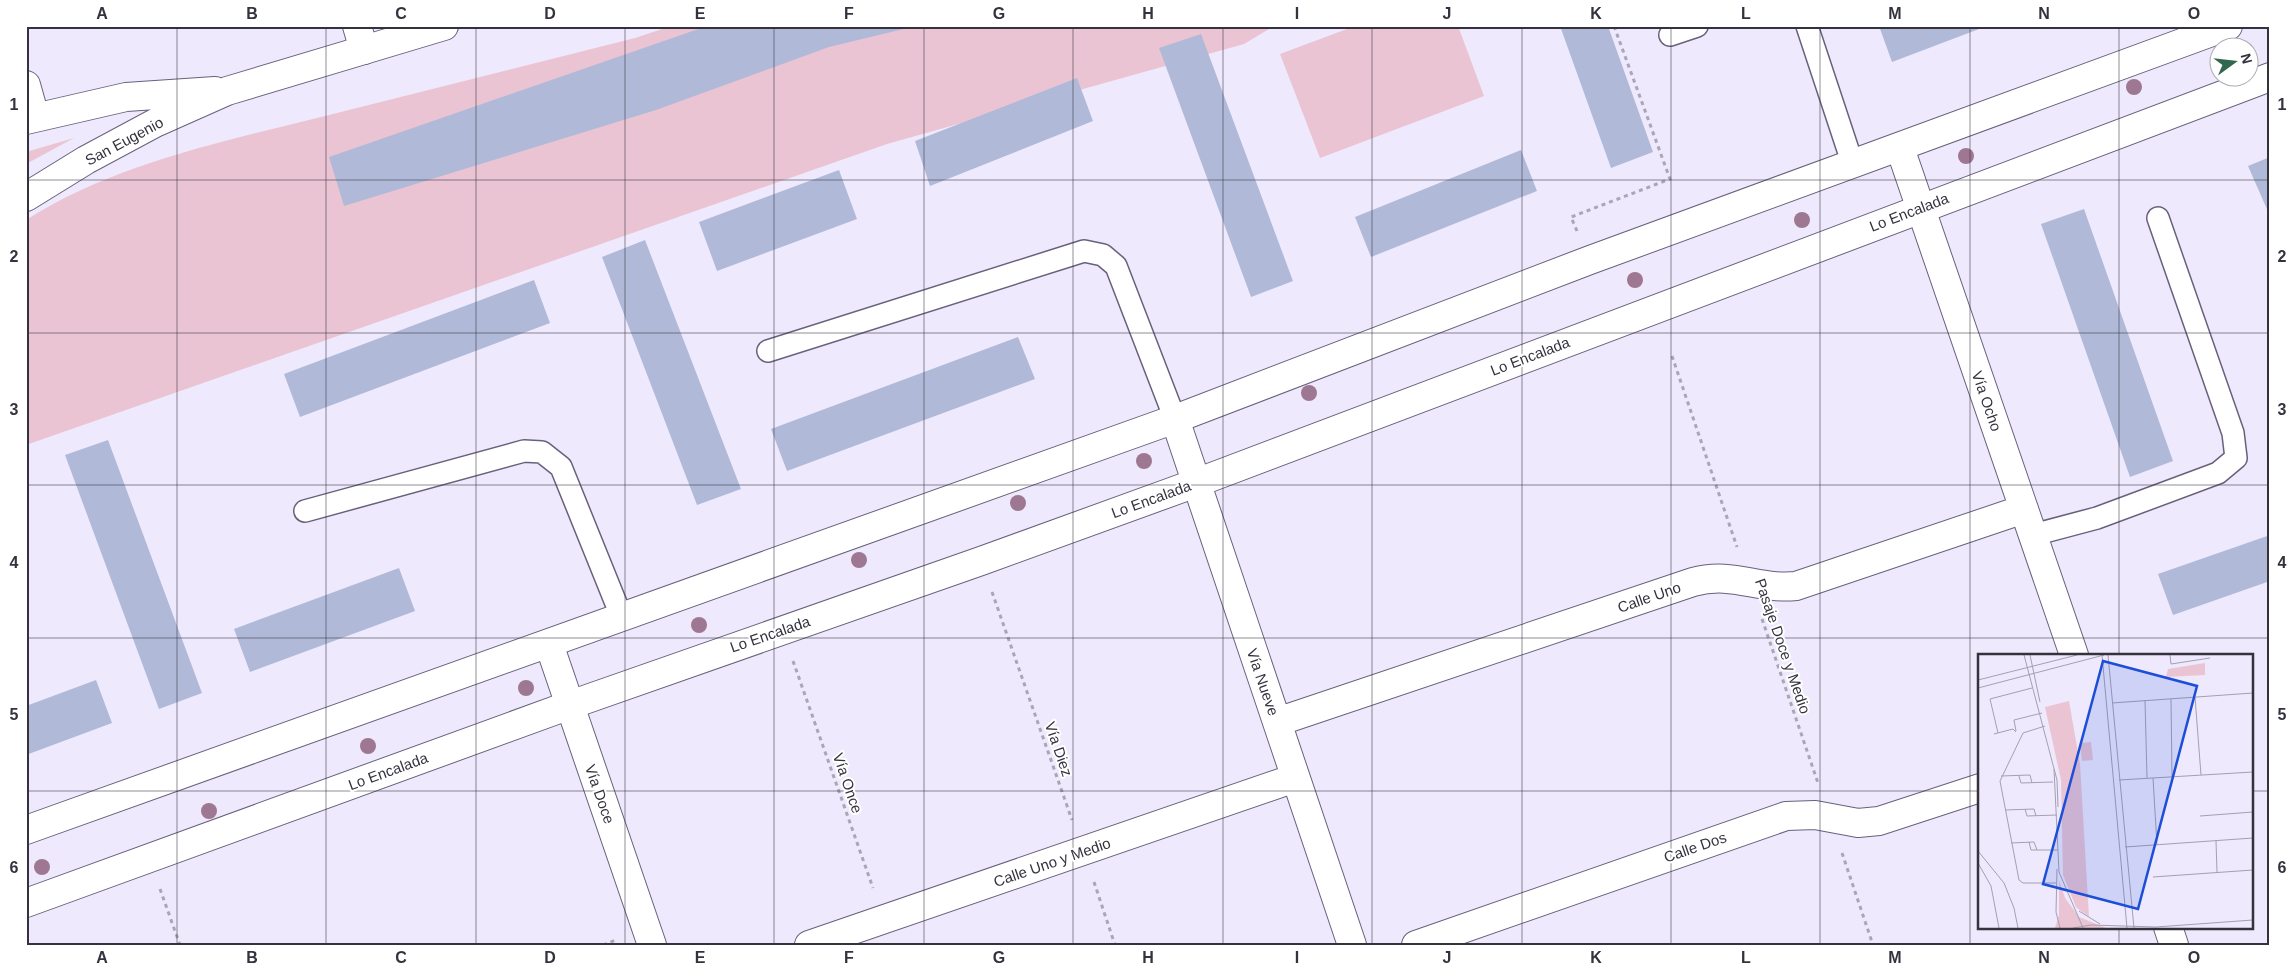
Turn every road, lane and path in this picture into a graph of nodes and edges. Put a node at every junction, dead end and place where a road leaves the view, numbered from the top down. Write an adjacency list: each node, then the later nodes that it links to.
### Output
1 (444, 26): 7 (street, San Eugenio)
2 (1614, 26): 17 (path)
3 (1697, 26): 5 (lane)
4 (1807, 26): 13 (lane)
5 (1670, 35)
6 (2223, 35): 12 (street)
7 (361, 38): 10 (street, San Eugenio)
8 (26, 85): 11 (street)
9 (2223, 88): 15 (street, Lo Encalada)
10 (227, 91): 11 (street, San Eugenio); 14 (street, San Eugenio)
11 (31, 118)
12 (1900, 148): 13 (street); 15 (street, Vía Ocho)
13 (1853, 165): 17 (street)
14 (26, 197)
15 (1921, 208): 21 (street, Lo Encalada); 22 (street, Vía Ocho)
16 (2158, 218): 24 (lane)
17 (1590, 260): 20 (street)
18 (768, 351): 20 (lane)
19 (1672, 356): 26 (path, Pasaje Doce y Medio)
20 (1175, 419): 21 (street, Vía Nueve); 27 (street)
21 (1196, 482): 25 (street, Lo Encalada); 32 (street, Vía Nueve)
22 (2024, 509): 24 (street, Vía Ocho); 26 (street, Calle Uno)
23 (305, 511): 27 (lane)
24 (2033, 535): 30 (street, Vía Ocho)
25 (981, 561): 28 (street, Lo Encalada); 37 (path, Vía Diez)
26 (1749, 581): 32 (street, Calle Uno); 35 (path, Pasaje Doce y Medio)
27 (622, 618): 29 (street)
28 (782, 629): 31 (street, Lo Encalada); 40 (path, Vía Once)
29 (549, 644): 31 (street, Vía Doce); 36 (street)
30 (2074, 654)
31 (570, 705): 38 (street, Lo Encalada); 43 (street, Vía Doce)
32 (1276, 722): 33 (street, Vía Nueve)
33 (1295, 778): 37 (street, Calle Uno y Medio); 46 (street, Vía Nueve)
34 (1978, 789): 35 (street, Calle Dos)
35 (1830, 818): 47 (street, Calle Dos); 48 (path, Pasaje Doce y Medio)
36 (26, 830)
37 (1083, 851): 40 (street, Calle Uno y Medio); 45 (path, Vía Diez)
38 (149, 858): 39 (street, Lo Encalada); 42 (path)
39 (26, 903)
40 (884, 919): 44 (street, Calle Uno y Medio)
41 (2168, 928): 49 (street)
42 (180, 945)
43 (652, 945)
44 (809, 945)
45 (1115, 945)
46 (1352, 945)
47 (1416, 945)
48 (1873, 945)
49 (2174, 945)

